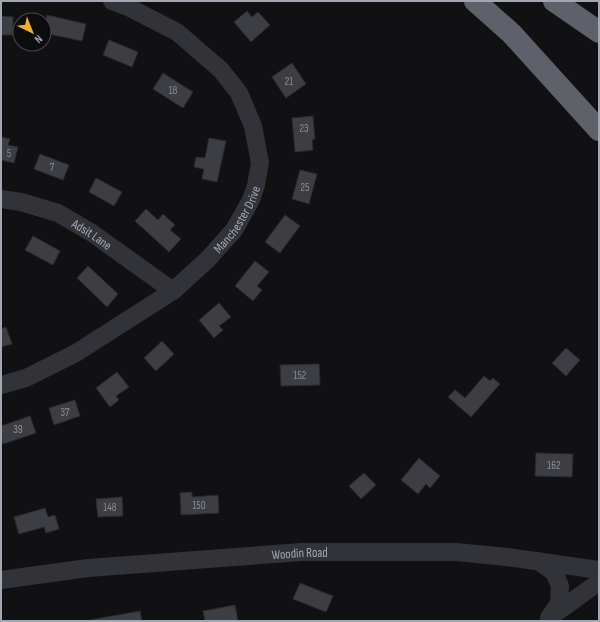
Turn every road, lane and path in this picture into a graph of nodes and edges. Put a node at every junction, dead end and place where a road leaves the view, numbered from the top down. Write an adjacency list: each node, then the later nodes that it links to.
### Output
1 (112, 1): 7 (street, Manchester Drive)
2 (475, 1): 5 (highway)
3 (554, 1): 4 (highway)
4 (599, 32)
5 (599, 130)
6 (1, 199): 7 (street, Adsit Lane)
7 (173, 292): 8 (street, Manchester Drive)
8 (1, 385)
9 (538, 561): 10 (street, Woodin Road); 11 (street, Woodin Road); 13 (street)
10 (599, 570)
11 (1, 580)
12 (599, 582): 13 (street)
13 (547, 619)

